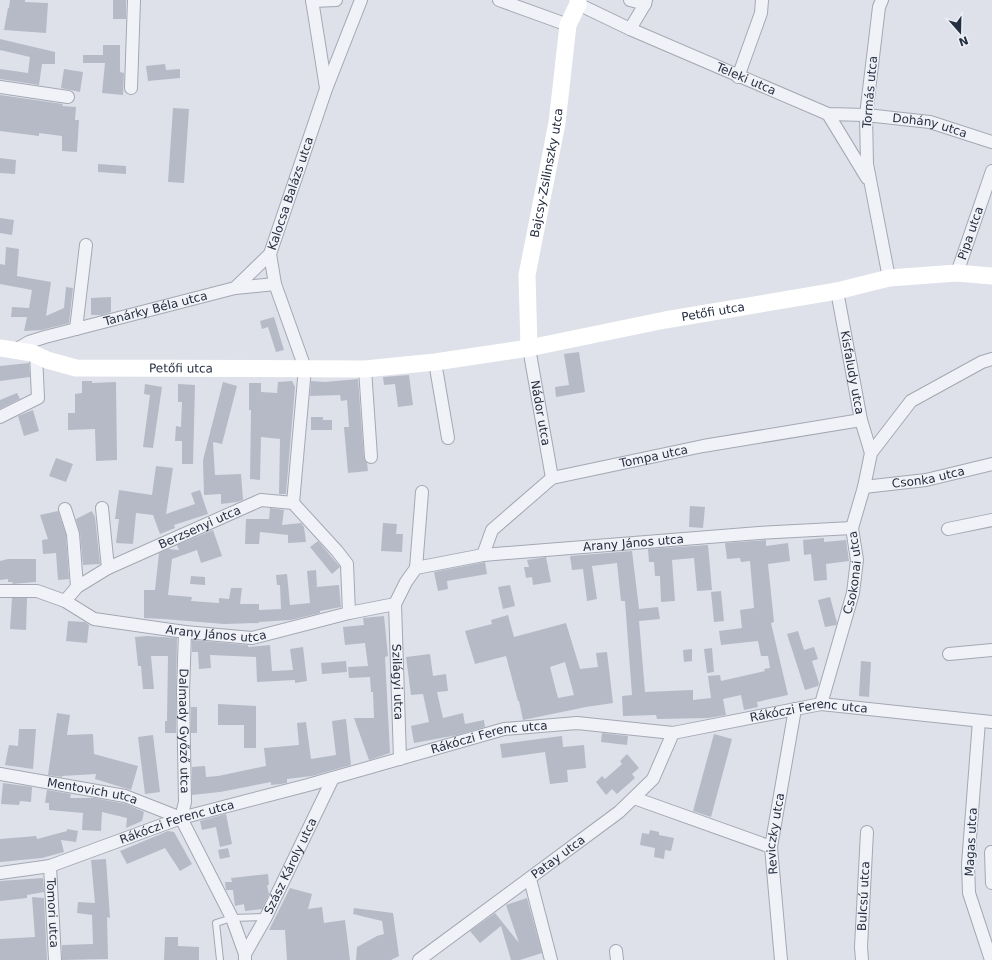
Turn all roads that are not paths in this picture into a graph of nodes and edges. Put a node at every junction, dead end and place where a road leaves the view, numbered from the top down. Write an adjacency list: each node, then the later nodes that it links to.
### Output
1 (134, 0): 15 (street)
2 (336, 0): 8 (street)
3 (361, 0): 16 (street, Kalocsa Balázs utca)
4 (499, 0): 11 (street)
5 (630, 0): 10 (street)
6 (762, 0): 13 (street)
7 (882, 0): 19 (street, Tormás utca)
8 (312, 1): 16 (street, Kalocsa Balázs utca)
9 (578, 2): 11 (street, Bajcsy-Zsilinszky utca); 12 (street, Teleki utca)
10 (646, 2): 12 (street)
11 (568, 25): 32 (street, Bajcsy-Zsilinszky utca)
12 (630, 29): 13 (street, Teleki utca)
13 (738, 77): 18 (street, Teleki utca)
14 (0, 86): 17 (street)
15 (131, 88)
16 (326, 89): 24 (street, Kalocsa Balázs utca)
17 (68, 97)
18 (828, 114): 19 (street, Teleki utca); 22 (street, Tormás utca)
19 (866, 116): 20 (street, Dohány utca); 22 (street, Tormás utca)
20 (992, 142)
21 (992, 171): 25 (street, Pipa utca)
22 (871, 184): 27 (street, Tormás utca)
23 (86, 245): 31 (street)
24 (270, 254): 28 (street, Kalocsa Balázs utca); 29 (street, Tanárky Béla utca)
25 (957, 273): 26 (street, Petőfi utca); 27 (street, Petőfi utca)
26 (992, 276)
27 (889, 278): 30 (street, Petőfi utca)
28 (275, 284): 29 (street, Tanárky Béla utca); 37 (street, Kalocsa Balázs utca)
29 (235, 288): 31 (street, Tanárky Béla utca)
30 (837, 291): 32 (street, Petőfi utca); 40 (street, Kisfaludy utca)
31 (76, 329): 33 (street, Tanárky Béla utca)
32 (529, 348): 36 (street, Petőfi utca); 45 (street, Nádor utca)
33 (7, 349): 34 (street, Petőfi utca)
34 (36, 355): 37 (street, Petőfi utca); 39 (street)
35 (992, 359): 42 (street, Csokonai utca)
36 (435, 362): 38 (street, Petőfi utca); 41 (street)
37 (305, 368): 38 (street, Petőfi utca); 48 (street)
38 (365, 369): 43 (street)
39 (0, 416)
40 (861, 420): 42 (street, Kisfaludy utca); 45 (street, Tompa utca)
41 (448, 438)
42 (871, 453): 46 (street, Csokonai utca)
43 (371, 457)
44 (992, 464): 46 (street, Csonka utca)
45 (552, 478): 54 (street, Tompa utca)
46 (864, 487): 52 (street, Csokonai utca)
47 (422, 492): 56 (street)
48 (293, 503): 55 (street, Berzsenyi utca); 61 (street)
49 (102, 508): 55 (street)
50 (65, 509): 57 (street)
51 (992, 520): 53 (street)
52 (852, 528): 54 (street, Arany János utca); 65 (street, Csokonai utca)
53 (948, 529)
54 (483, 555): 56 (street, Arany János utca)
55 (108, 568): 57 (street, Berzsenyi utca)
56 (416, 568): 60 (street)
57 (77, 586): 59 (street, Berzsenyi utca)
58 (0, 590): 59 (street, Arany János utca)
59 (65, 601): 62 (street, Arany János utca)
60 (395, 604): 61 (street, Arany János utca); 70 (street, Szilágyi utca)
61 (349, 613): 62 (street, Arany János utca)
62 (185, 632): 74 (street, Dalmady Győző utca)
63 (992, 650): 64 (street)
64 (949, 654)
65 (820, 704): 66 (street, Rákóczi Ferenc utca); 67 (street, Rákóczi Ferenc utca)
66 (795, 709): 69 (street, Rákóczi Ferenc utca); 76 (street, Reviczky utca)
67 (979, 721): 68 (street, Rákóczi Ferenc utca); 91 (street, Magas utca)
68 (992, 722)
69 (673, 733): 70 (street, Rákóczi Ferenc utca); 73 (street, Patay utca)
70 (400, 759): 72 (street, Rákóczi Ferenc utca)
71 (0, 774): 74 (street, Mentovich utca)
72 (333, 778): 74 (street, Rákóczi Ferenc utca); 83 (street, Szász Károly utca)
73 (634, 798): 76 (street); 80 (street, Patay utca)
74 (181, 818): 78 (street, Rákóczi Ferenc utca); 82 (street)
75 (867, 832): 90 (street, Bulcsú utca)
76 (770, 847): 89 (street, Reviczky utca)
77 (991, 852): 81 (street)
78 (50, 866): 79 (street, Rákóczi Ferenc utca); 86 (street, Tomori utca)
79 (0, 873)
80 (530, 879): 85 (street); 88 (street, Patay utca)
81 (992, 883)
82 (232, 918): 83 (lane); 84 (street); 87 (lane)
83 (266, 918): 84 (street, Szász Károly utca)
84 (245, 957)
85 (547, 959)
86 (56, 960)
87 (220, 960)
88 (419, 960)
89 (780, 960)
90 (862, 960)
91 (991, 960)

